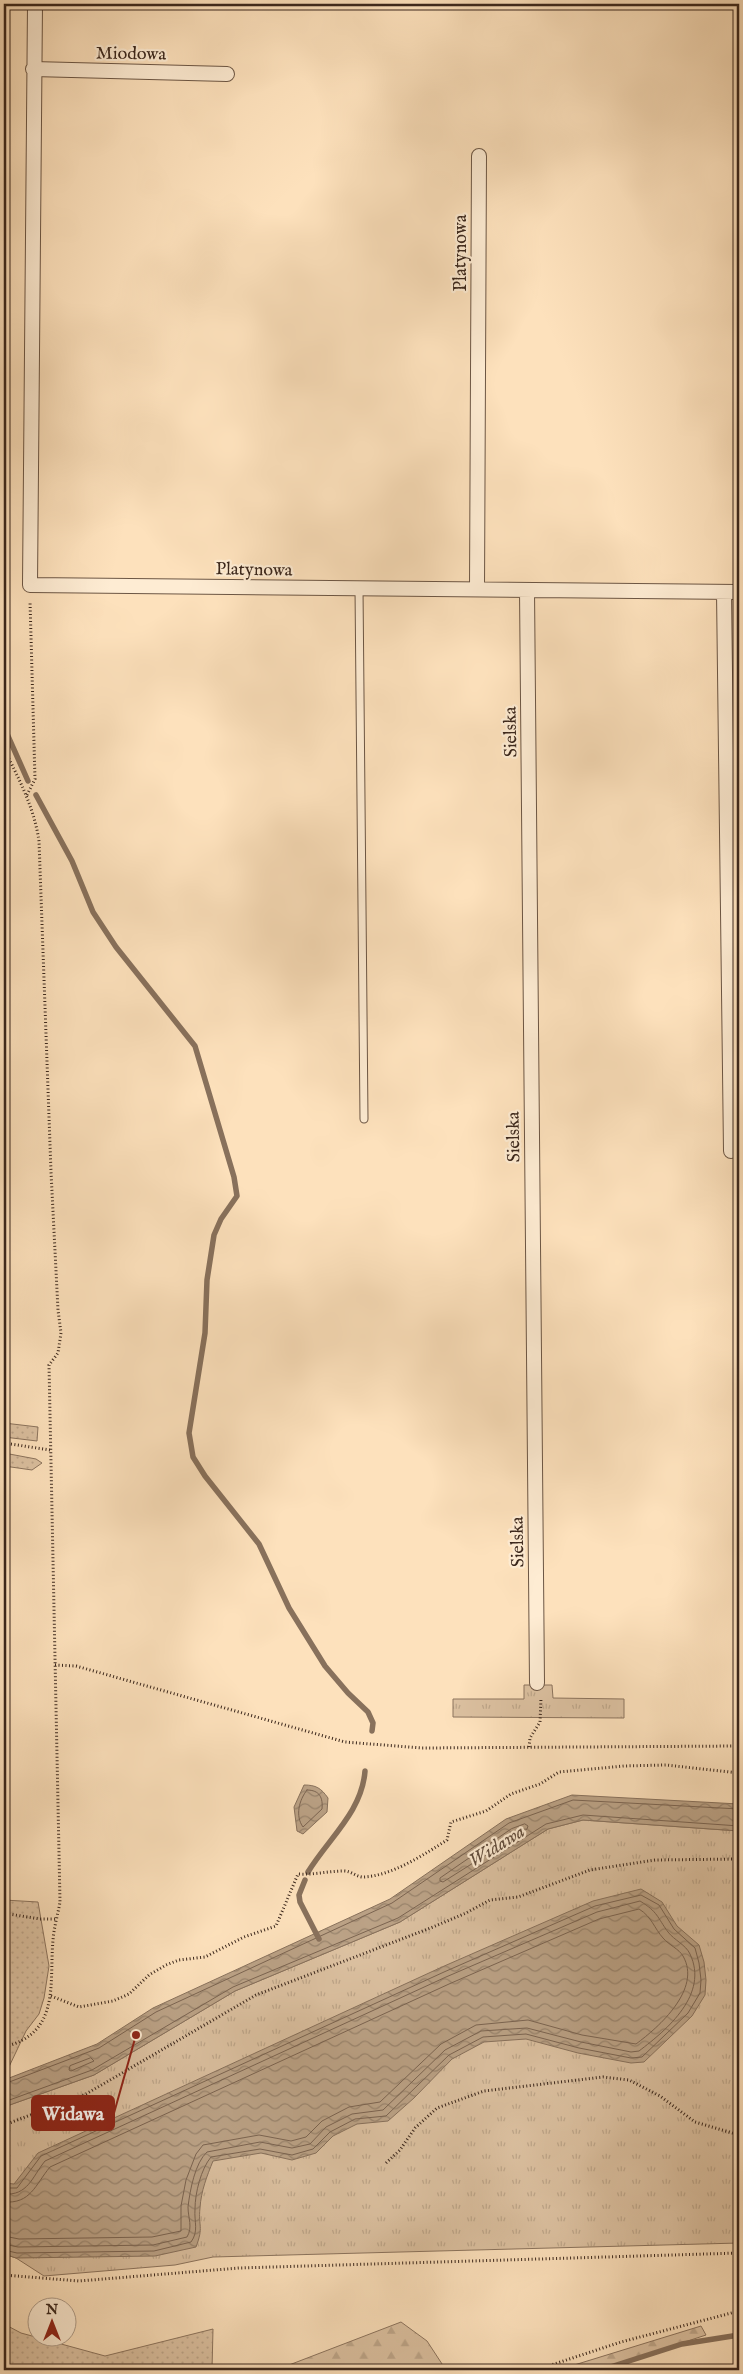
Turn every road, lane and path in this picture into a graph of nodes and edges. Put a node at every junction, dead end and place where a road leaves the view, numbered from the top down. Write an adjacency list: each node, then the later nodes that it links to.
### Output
1 (35, 4): 2 (street)
2 (33, 69): 3 (street, Miodowa); 5 (street)
3 (227, 74)
4 (479, 156): 7 (street, Platynowa)
5 (30, 585): 6 (street, Platynowa); 12 (path)
6 (359, 588): 7 (street, Platynowa); 13 (lane)
7 (477, 589): 8 (street, Platynowa)
8 (527, 590): 9 (street, Platynowa); 18 (street, Sielska)
9 (724, 592): 10 (street, Platynowa); 14 (street)
10 (739, 592)
11 (4, 749): 12 (path)
12 (27, 795): 16 (path)
13 (364, 1119)
14 (731, 1151)
15 (4, 1443): 16 (path)
16 (50, 1450): 17 (path)
17 (55, 1665): 20 (path); 24 (path)
18 (537, 1684): 20 (path)
19 (739, 1746): 20 (path)
20 (529, 1747)
21 (739, 1773): 25 (path)
22 (739, 1859): 27 (path)
23 (9, 1914): 24 (path)
24 (57, 1919): 25 (path)
25 (51, 1996): 26 (path)
26 (4, 2047)
27 (4, 2125)
28 (739, 2135): 29 (path)
29 (386, 2163)
30 (739, 2254): 31 (path)
31 (4, 2275)
32 (739, 2311): 33 (path)
33 (536, 2370)

